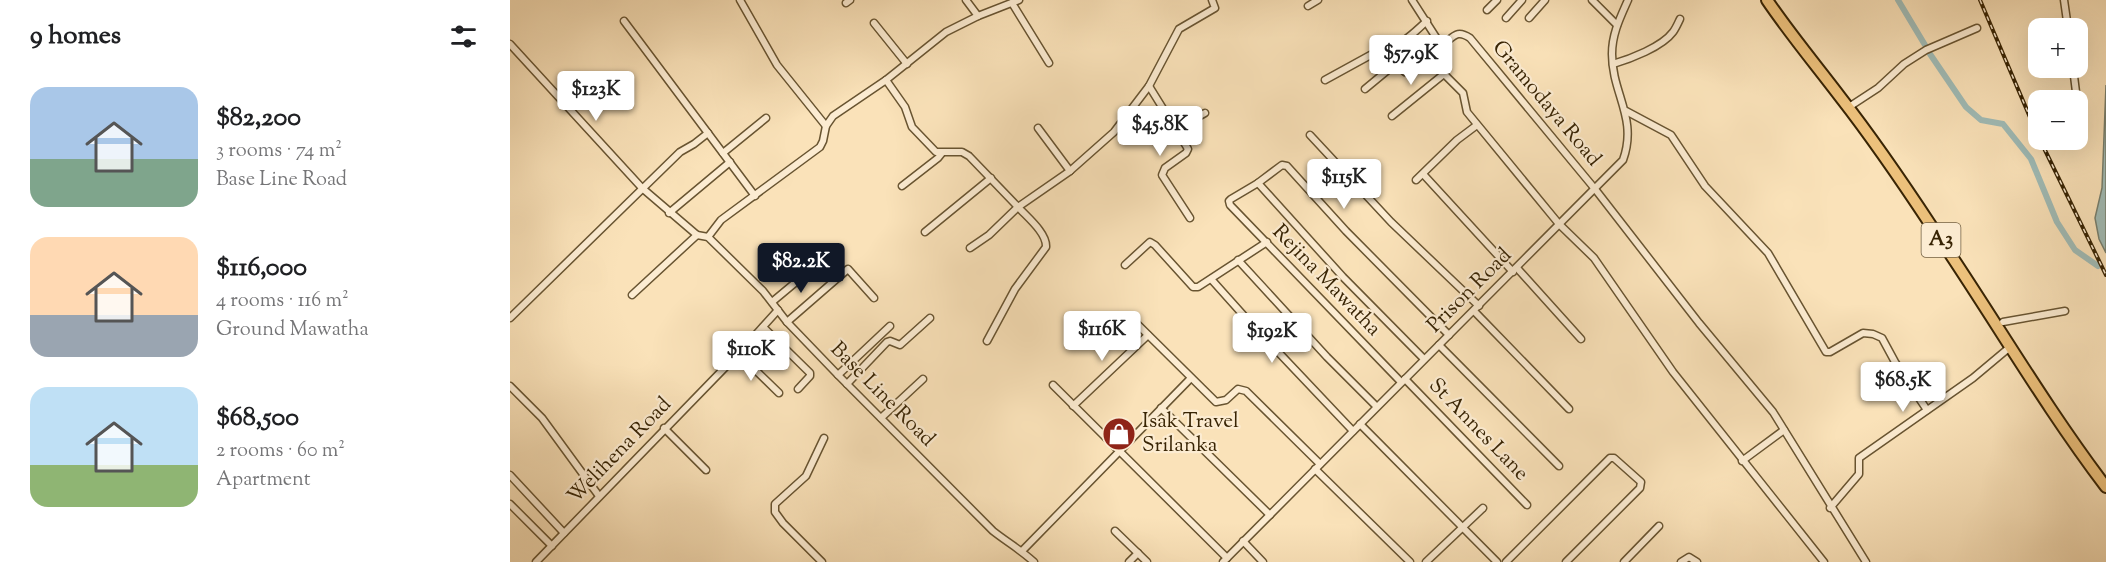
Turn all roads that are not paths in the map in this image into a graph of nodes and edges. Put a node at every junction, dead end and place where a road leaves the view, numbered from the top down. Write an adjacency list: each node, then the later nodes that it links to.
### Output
1 (740, 0): 44 (street)
2 (966, 0): 18 (street)
3 (1019, 0): 15 (street)
4 (1212, 0): 36 (street)
5 (1318, 0): 16 (street)
6 (1412, 0): 24 (street)
7 (1497, 0): 17 (street)
8 (1522, 0): 19 (street)
9 (1545, 0): 20 (street)
10 (1592, 0): 26 (street)
11 (1628, 0): 26 (street, Prison Road)
12 (1767, 0): 93 (highway, A3)
13 (1772, 0): 38 (highway, A3)
14 (2064, 0): 21 (street)
15 (1012, 3): 18 (street); 30 (street)
16 (1308, 6)
17 (1487, 10)
18 (978, 16): 31 (street)
19 (1506, 18)
20 (1529, 18)
21 (2067, 18)
22 (1680, 19): 32 (street)
23 (624, 21): 47 (street)
24 (1427, 21): 28 (street); 35 (street)
25 (874, 23): 31 (street)
26 (1617, 25): 32 (street, Prison Road)
27 (1977, 28): 38 (street)
28 (1443, 43): 33 (street); 37 (street, Gramodaya Road); 59 (street, Gramodaya Road)
29 (510, 44): 58 (street)
30 (1049, 63)
31 (907, 64): 34 (street)
32 (1613, 64): 39 (street, Prison Road)
33 (1444, 74): 41 (street); 43 (street)
34 (886, 80): 44 (street); 50 (street)
35 (1325, 80)
36 (1149, 86): 46 (street); 52 (street)
37 (1365, 89)
38 (1852, 105): 85 (highway, A3)
39 (1626, 111): 59 (street, Prison Road); 109 (street)
40 (1205, 113): 46 (street)
41 (1392, 116)
42 (766, 118): 49 (street)
43 (1477, 125): 53 (street); 64 (street)
44 (826, 126): 60 (street)
45 (1038, 128): 52 (street)
46 (1175, 130): 63 (street)
47 (708, 133): 49 (street); 58 (street)
48 (1310, 135): 78 (street)
49 (723, 153): 51 (street)
50 (942, 153): 54 (street); 57 (street)
51 (730, 162): 60 (street); 62 (street)
52 (1070, 171): 61 (street)
53 (1423, 174): 55 (street); 73 (street)
54 (991, 178): 61 (street); 65 (street)
55 (1416, 180)
56 (1258, 183): 68 (street, Rejina Mawatha); 89 (street); 95 (street)
57 (902, 186)
58 (642, 188): 62 (street); 82 (street)
59 (1595, 189): 64 (street, Prison Road); 113 (street)
60 (756, 196): 67 (street)
61 (1018, 207): 69 (street); 91 (street)
62 (669, 213): 66 (street)
63 (1190, 218)
64 (1559, 224): 73 (street, Prison Road); 117 (street)
65 (925, 232)
66 (697, 235): 67 (street); 75 (street)
67 (708, 237): 77 (street, Base Line Road)
68 (1267, 242): 70 (street); 99 (street, Rejina Mawatha)
69 (970, 248)
70 (1238, 260): 74 (street); 106 (street)
71 (1125, 265): 74 (street)
72 (814, 267): 77 (street)
73 (1515, 270): 78 (street, Prison Road); 90 (street)
74 (1211, 279): 114 (street)
75 (632, 295)
76 (874, 298): 84 (street)
77 (772, 302): 79 (street, Base Line Road)
78 (1476, 308): 89 (street, Prison Road); 108 (street)
79 (777, 310): 84 (street, Base Line Road); 87 (street, Welihena Road)
80 (2065, 311): 85 (street)
81 (1129, 316): 88 (street)
82 (510, 318)
83 (930, 318): 100 (street)
84 (787, 322): 96 (street, Base Line Road)
85 (2003, 322): 122 (highway, A3)
86 (890, 326): 96 (street)
87 (763, 327): 94 (street, Welihena Road); 103 (street)
88 (1148, 335): 97 (street); 105 (street)
89 (1449, 335): 92 (street, Prison Road)
90 (1581, 339)
91 (987, 341)
92 (1439, 345): 95 (street, Prison Road); 118 (street)
93 (2010, 346): 109 (street); 123 (highway, A3)
94 (738, 354): 104 (street); 112 (street, Welihena Road)
95 (1424, 359): 99 (street, Prison Road)
96 (838, 375): 100 (street, Base Line Road)
97 (1191, 378): 107 (street); 119 (street)
98 (923, 379): 110 (street)
99 (1403, 380): 106 (street, Prison Road); 126 (street, St Annes Lane)
100 (847, 384): 110 (street, Base Line Road)
101 (510, 386): 124 (street)
102 (1053, 386): 105 (street)
103 (798, 389)
104 (779, 393)
105 (1073, 406): 116 (street)
106 (1376, 406): 111 (street, Prison Road)
107 (1161, 408): 116 (street); 129 (street)
108 (1569, 409)
109 (1927, 410): 128 (street)
110 (880, 418): 136 (street, Base Line Road)
111 (1360, 424): 114 (street, Prison Road); 130 (street)
112 (664, 428): 120 (street); 124 (street, Welihena Road)
113 (1784, 430): 117 (street); 128 (street)
114 (1353, 431): 119 (street, Prison Road)
115 (824, 438): 140 (street)
116 (1119, 453): 136 (street); 138 (street)
117 (1742, 461): 153 (street)
118 (1559, 466)
119 (1317, 467): 129 (street, Prison Road); 145 (street)
120 (706, 470)
121 (510, 475): 133 (street)
122 (2106, 475)
123 (2106, 487)
124 (599, 496): 133 (street, Welihena Road)
125 (510, 504): 135 (street)
126 (1527, 505)
127 (1483, 508): 130 (street)
128 (1830, 508): 154 (street)
129 (1270, 515): 134 (street, Prison Road)
130 (1462, 526): 146 (street); 147 (street)
131 (1659, 526): 150 (street)
132 (1115, 531): 137 (street)
133 (564, 533): 135 (street, Welihena Road)
134 (1243, 542): 138 (street, Prison Road); 144 (street)
135 (552, 546): 139 (street, Welihena Road)
136 (1022, 551): 141 (street, Base Line Road)
137 (1138, 553): 142 (street); 143 (street)
138 (1225, 560)
139 (536, 562)
140 (822, 562)
141 (1034, 562)
142 (1129, 562)
143 (1147, 562)
144 (1263, 562)
145 (1410, 562)
146 (1426, 562)
147 (1497, 562)
148 (1506, 562): 149 (street)
149 (1566, 562)
150 (1624, 562)
151 (1681, 562): 152 (street)
152 (1697, 562)
153 (1824, 562)
154 (1866, 562)

